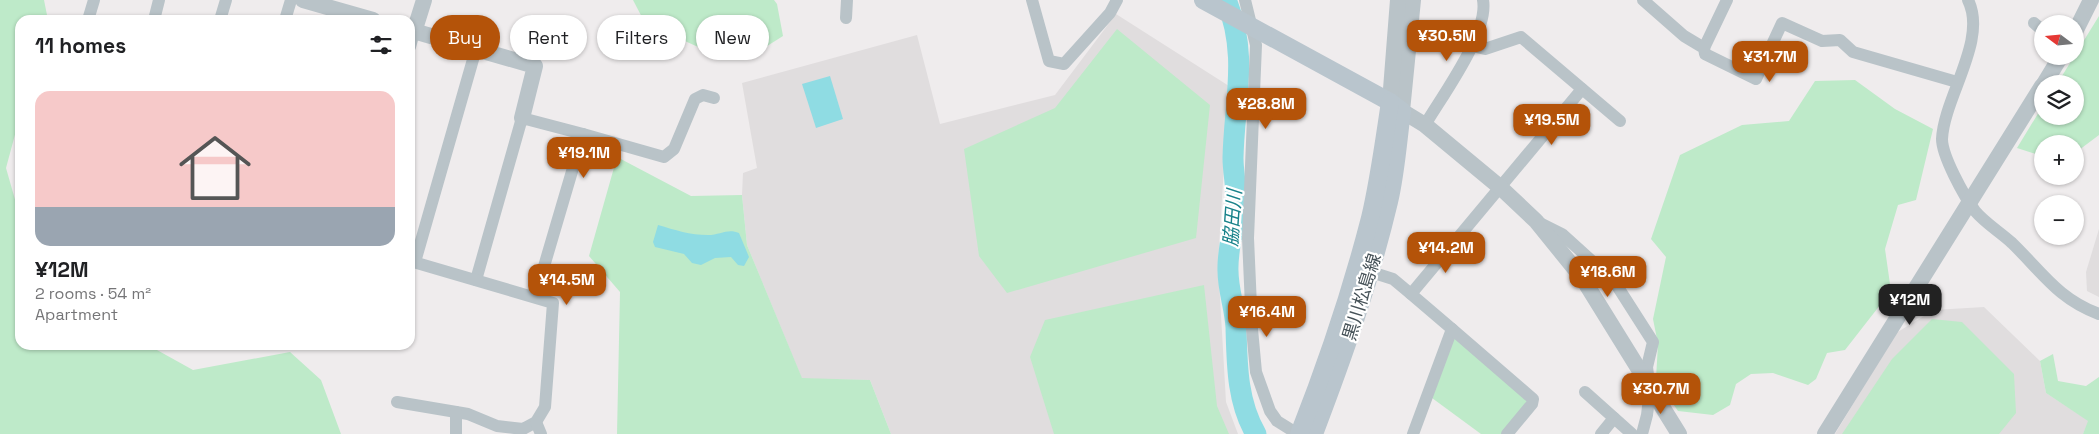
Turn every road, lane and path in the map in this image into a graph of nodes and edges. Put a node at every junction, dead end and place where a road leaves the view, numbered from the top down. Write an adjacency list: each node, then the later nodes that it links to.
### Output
1 (94, 0): 20 (street)
2 (159, 0): 21 (street)
3 (226, 0): 22 (street)
4 (291, 0): 23 (street)
5 (303, 0): 24 (street)
6 (424, 0): 27 (street)
7 (846, 0): 26 (street)
8 (1032, 0): 9 (street)
9 (1117, 0)
10 (1245, 0): 28 (street)
11 (1398, 0): 39 (street)
12 (1413, 0): 39 (street)
13 (1484, 0): 31 (street)
14 (1643, 0): 19 (street)
15 (1726, 0): 32 (street)
16 (2092, 0): 25 (street)
17 (1969, 1): 35 (street)
18 (1208, 2): 28 (main road)
19 (1656, 5): 32 (street)
20 (90, 15)
21 (155, 15)
22 (222, 15)
23 (286, 15)
24 (348, 15)
25 (2084, 15)
26 (846, 18)
27 (415, 25)
28 (1251, 26): 39 (main road); 62 (street)
29 (415, 37): 30 (street)
30 (430, 40)
31 (1472, 46): 36 (street); 42 (street)
32 (1704, 48): 35 (street)
33 (500, 56): 40 (street)
34 (473, 60): 47 (street)
35 (1957, 82): 45 (street)
36 (1582, 89): 41 (street); 44 (street)
37 (714, 98): 43 (street)
38 (2034, 99): 45 (street)
39 (1396, 107): 42 (street); 49 (main road, 黒川松島線); 62 (main road, 黒川松島線)
40 (522, 118): 43 (street); 50 (street)
41 (1620, 121)
42 (1425, 125): 44 (street)
43 (582, 134): 52 (street)
44 (1501, 188): 46 (street); 51 (street)
45 (1970, 202): 53 (street); 70 (street)
46 (1536, 221): 55 (street); 55 (street)
47 (415, 251)
48 (415, 262): 50 (street)
49 (1370, 272): 51 (street); 63 (main road, 黒川松島線)
50 (476, 280): 52 (street)
51 (1411, 294): 54 (street)
52 (535, 297): 60 (street)
53 (2099, 314)
54 (1452, 329): 64 (street); 65 (street)
55 (1650, 390): 68 (street); 69 (street)
56 (1585, 392): 59 (street)
57 (397, 402): 58 (street)
58 (456, 412): 60 (street); 61 (street)
59 (1614, 418): 66 (street); 67 (street)
60 (539, 428)
61 (456, 434)
62 (1298, 434)
63 (1314, 434)
64 (1413, 434)
65 (1508, 434)
66 (1601, 434)
67 (1632, 434)
68 (1642, 434)
69 (1679, 434)
70 (1825, 434)

